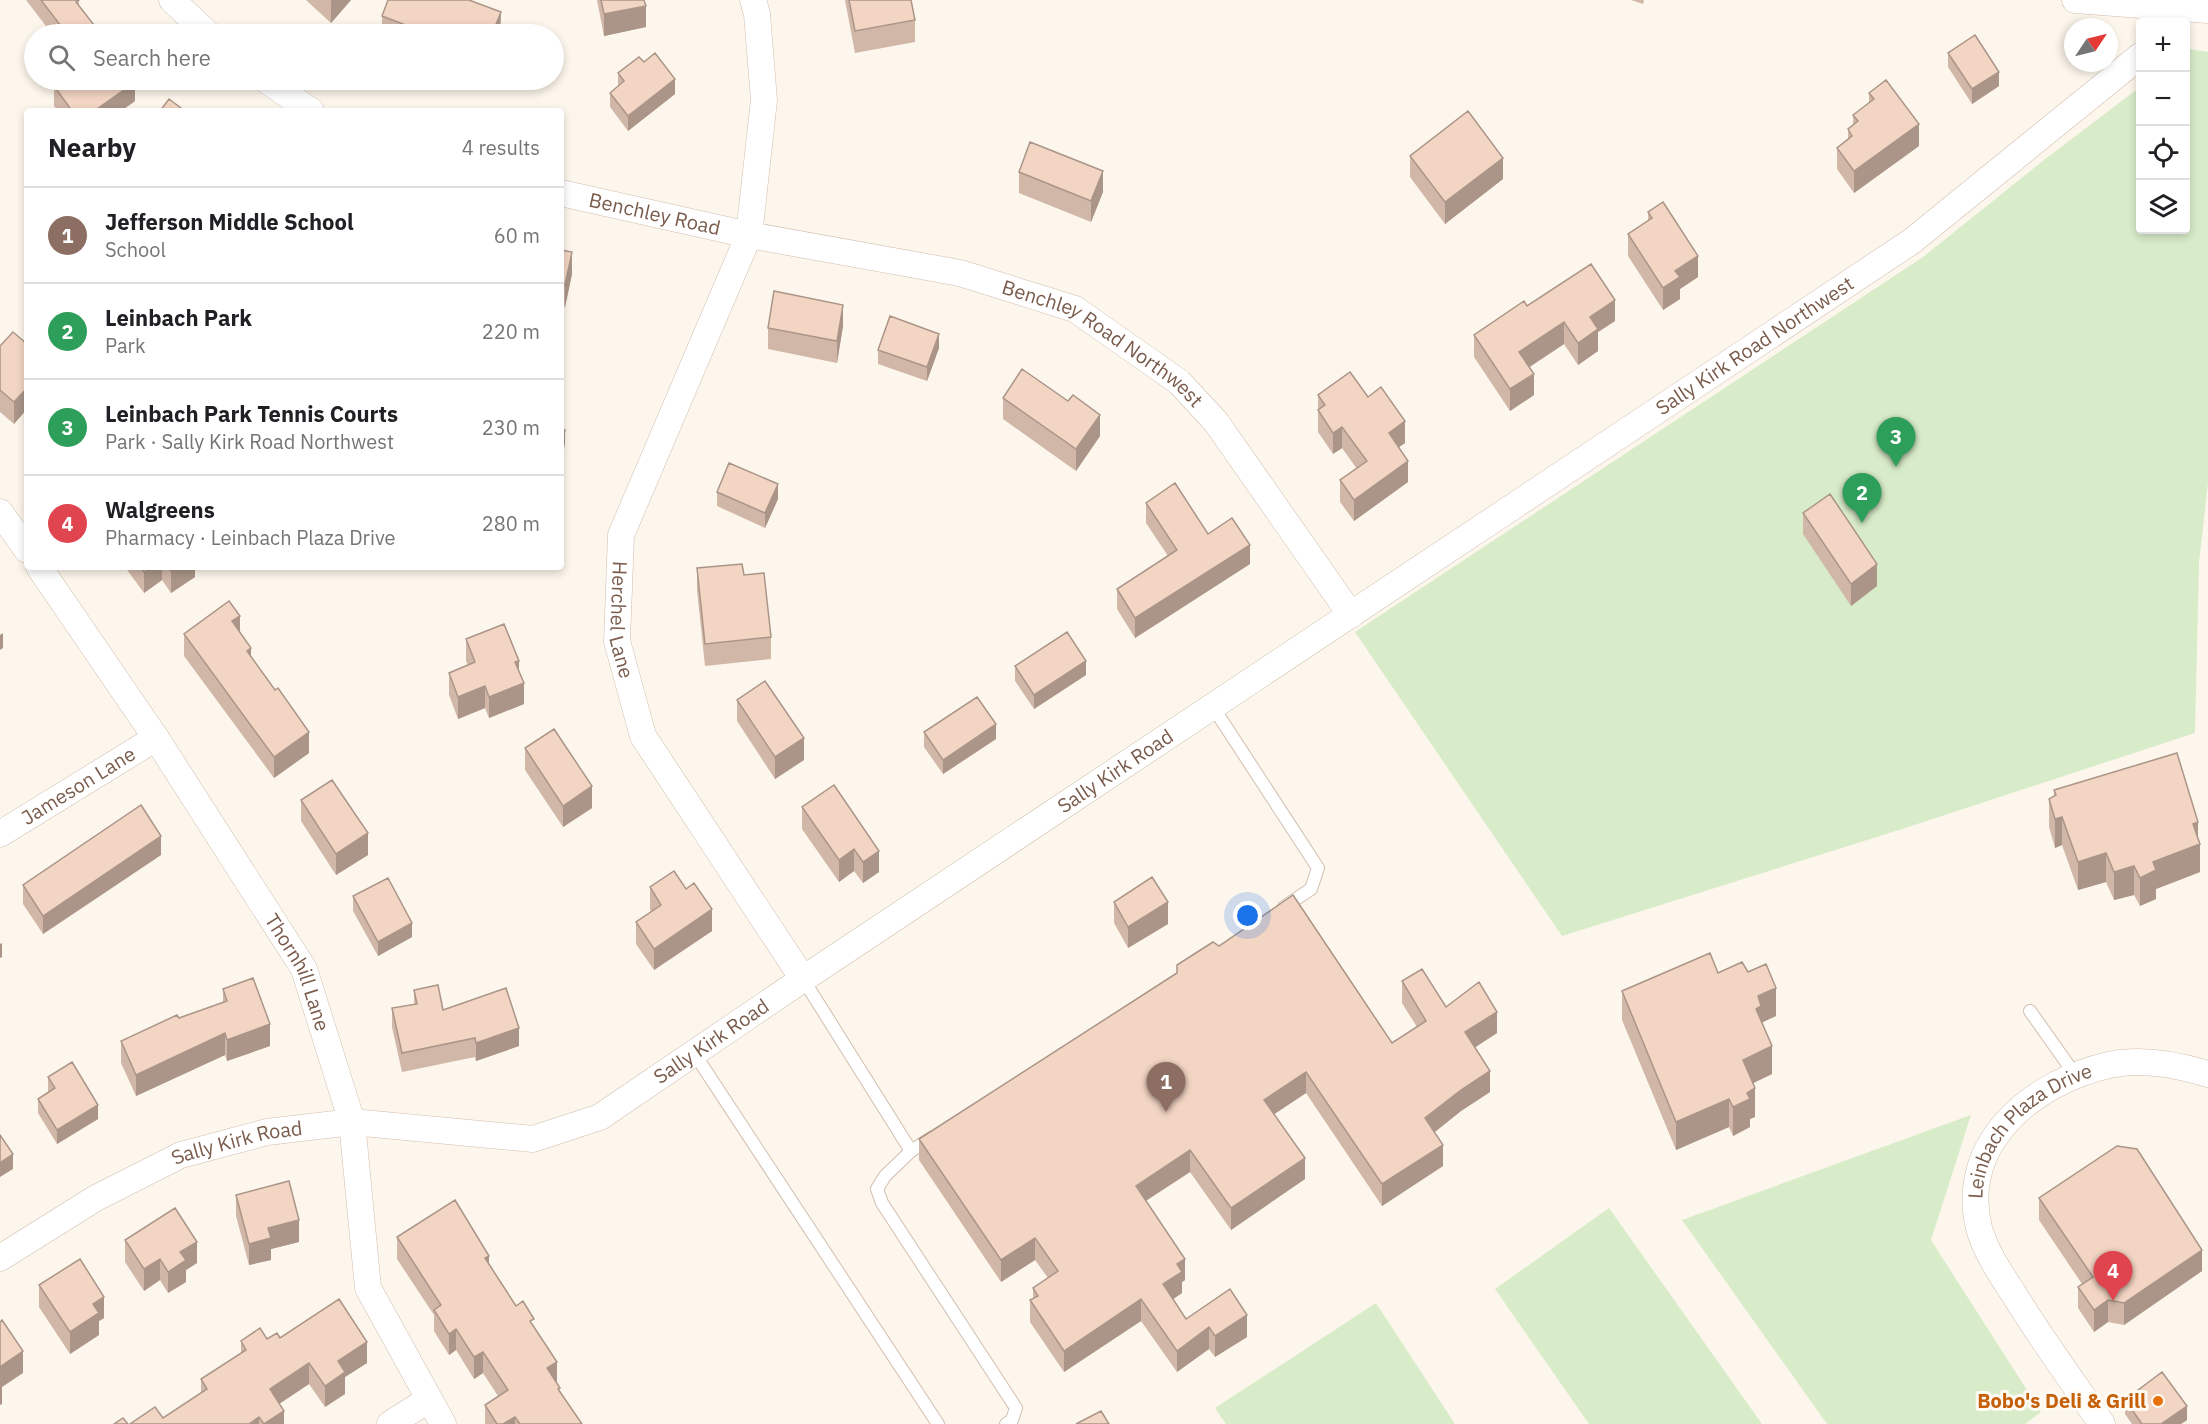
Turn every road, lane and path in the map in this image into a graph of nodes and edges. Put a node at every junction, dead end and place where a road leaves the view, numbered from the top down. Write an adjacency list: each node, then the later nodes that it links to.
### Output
1 (172, 0): 5 (street)
2 (753, 0): 10 (street, Herchel Lane)
3 (2075, 0): 4 (street)
4 (2196, 14)
5 (197, 24)
6 (2136, 59): 14 (street, Sally Kirk Road Northwest)
7 (281, 90): 8 (street)
8 (307, 108)
9 (564, 194): 10 (street, Benchley Road)
10 (749, 235): 14 (street, Benchley Road Northwest); 19 (street, Herchel Lane)
11 (0, 512): 12 (street)
12 (24, 546)
13 (41, 570): 16 (street, Thornhill Lane)
14 (1351, 615): 15 (street, Sally Kirk Road)
15 (1213, 707): 18 (lane); 19 (street, Sally Kirk Road)
16 (156, 738): 17 (street, Jameson Lane); 24 (street, Thornhill Lane)
17 (0, 834)
18 (1271, 915)
19 (803, 979): 21 (street, Sally Kirk Road); 26 (lane)
20 (2030, 1011): 23 (lane)
21 (694, 1053): 24 (street, Sally Kirk Road); 31 (lane)
22 (2208, 1074): 23 (street, Leinbach Plaza Drive)
23 (2076, 1076): 33 (street, Leinbach Plaza Drive)
24 (352, 1122): 27 (street, Sally Kirk Road); 28 (street, Thornhill Lane)
25 (940, 1132): 26 (lane)
26 (911, 1151): 32 (lane)
27 (0, 1258)
28 (428, 1400): 29 (street); 30 (street, Thornhill Lane)
29 (390, 1424)
30 (443, 1424)
31 (938, 1424)
32 (1006, 1424)
33 (2102, 1424)

